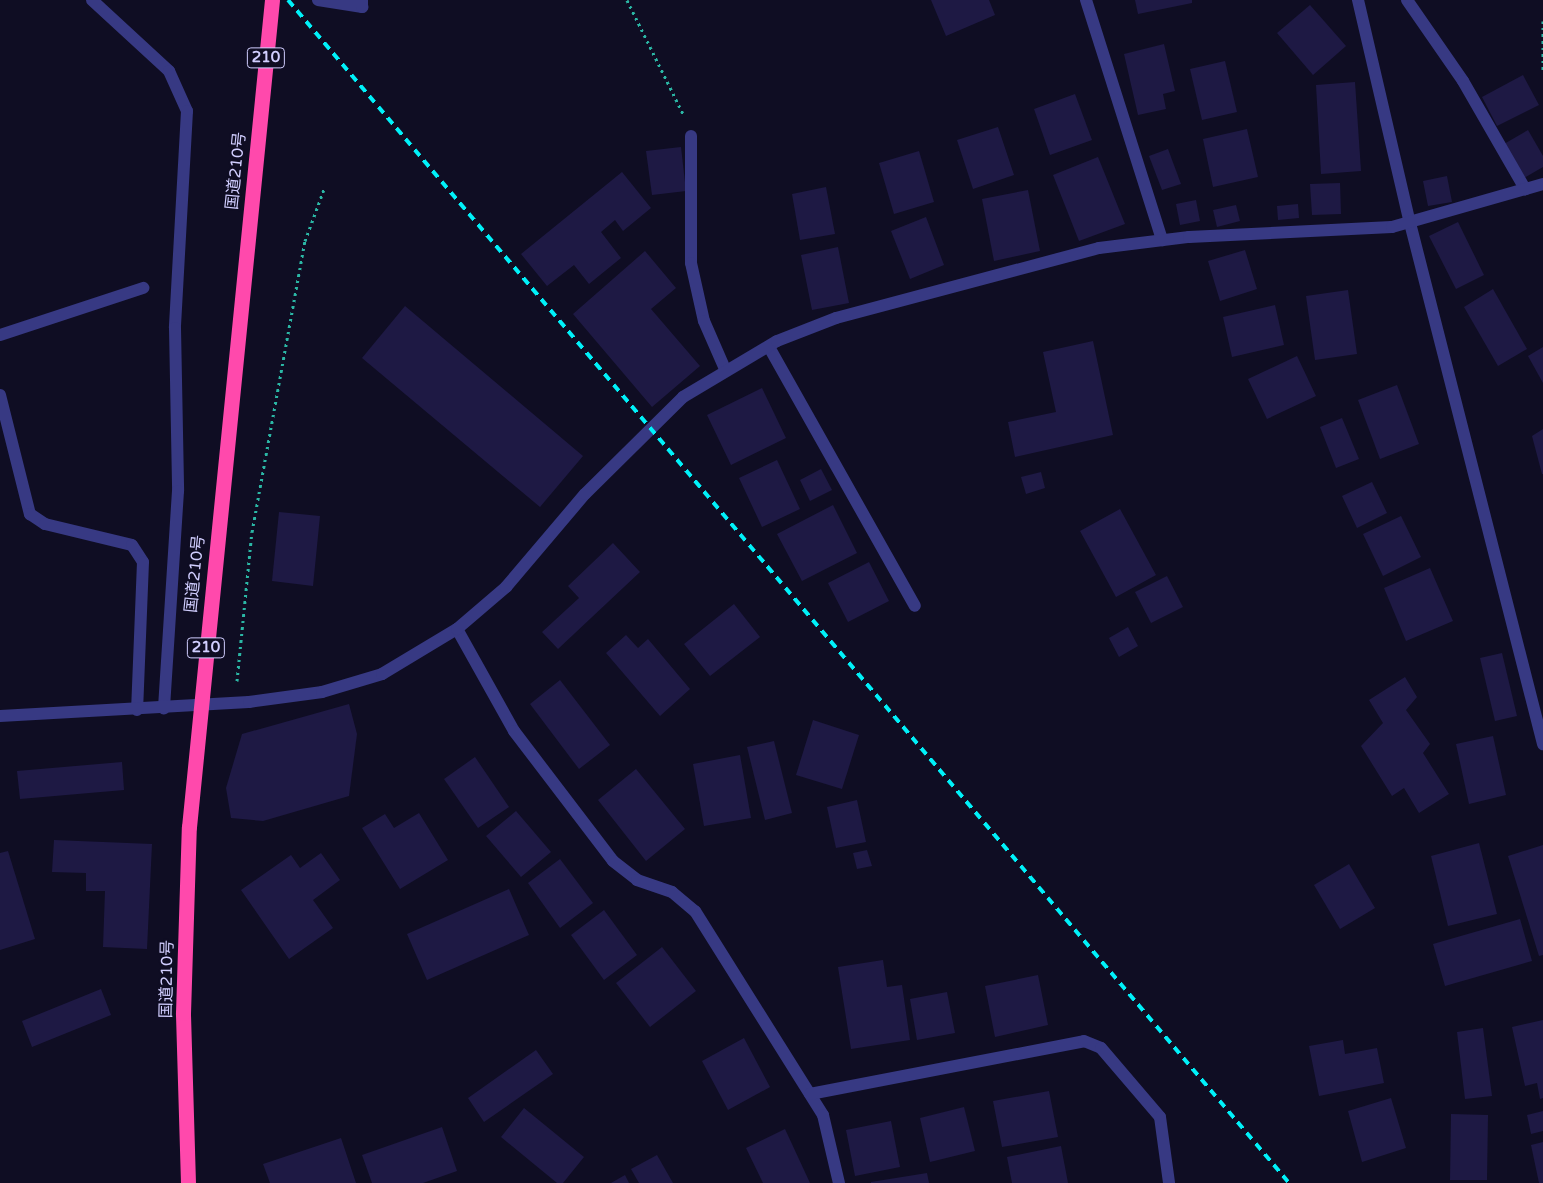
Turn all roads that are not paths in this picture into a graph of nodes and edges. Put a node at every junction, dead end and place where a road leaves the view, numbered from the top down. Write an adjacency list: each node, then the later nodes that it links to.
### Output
1 (92, 0): 21 (street)
2 (272, 0): 20 (highway, 国道210号 / 210)
3 (318, 0): 4 (street)
4 (362, 0)
5 (1086, 0): 12 (street)
6 (1358, 0): 11 (street)
7 (1407, 0): 10 (street)
8 (690, 136): 16 (street)
9 (1543, 184): 10 (street)
10 (1525, 190): 11 (street)
11 (1410, 223): 12 (street); 24 (street)
12 (1162, 240): 15 (street)
13 (144, 288): 14 (street)
14 (0, 335)
15 (769, 347): 16 (street); 18 (street)
16 (725, 369): 19 (street)
17 (0, 395): 22 (street)
18 (915, 606)
19 (457, 628): 20 (street); 25 (street)
20 (200, 706): 21 (street); 26 (highway, 国道210号 / 210)
21 (164, 708): 22 (street)
22 (137, 710): 23 (street)
23 (0, 716)
24 (1543, 744)
25 (810, 1094): 27 (street); 28 (street)
26 (188, 1183)
27 (839, 1183)
28 (1169, 1183)

